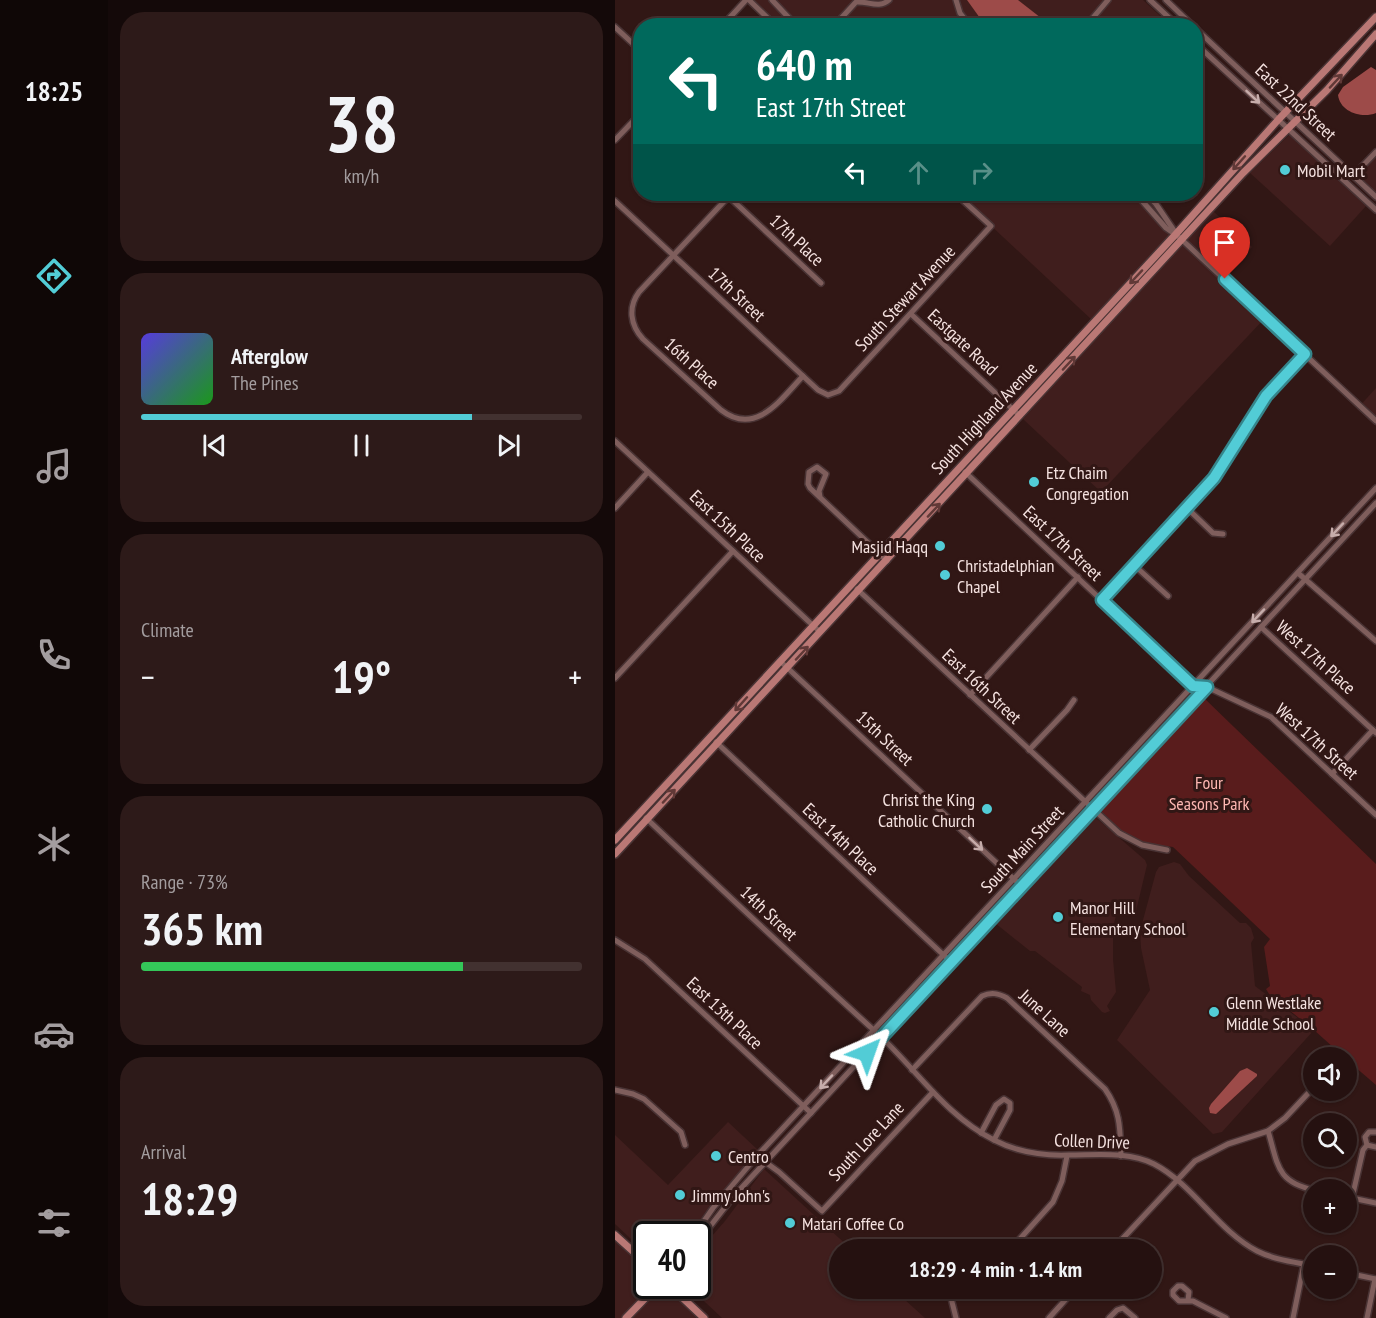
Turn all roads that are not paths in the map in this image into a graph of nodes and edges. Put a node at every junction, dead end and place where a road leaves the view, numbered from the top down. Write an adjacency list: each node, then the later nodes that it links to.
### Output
1 (747, 0): 11 (street); 12 (street)
2 (772, 0): 13 (street)
3 (889, 0): 14 (street)
4 (956, 0): 15 (street)
5 (1109, 0): 16 (street)
6 (1150, 0): 17 (street)
7 (1165, 0): 9 (street, East 22nd Street)
8 (1174, 0): 9 (street)
9 (1174, 8): 18 (street, East 22nd Street)
10 (1376, 17): 24 (main road, South Highland Avenue)
11 (730, 18)
12 (767, 18)
13 (788, 18)
14 (841, 18)
15 (964, 18)
16 (1093, 18)
17 (1169, 18)
18 (1185, 18)
19 (615, 27): 22 (street)
20 (1376, 33): 27 (main road, South Highland Avenue, one-way to 20)
21 (1203, 36): 24 (street, East 22nd Street)
22 (633, 44)
23 (1203, 50): 25 (street, East 22nd Street, one-way to 25)
24 (1285, 113): 25 (main road, South Highland Avenue); 27 (street, East 22nd Street)
25 (1278, 120): 28 (street, East 22nd Street); 40 (main road, South Highland Avenue, one-way to 40)
26 (633, 121): 29 (street)
27 (1295, 123): 28 (main road, South Highland Avenue); 31 (street, East 22nd Street)
28 (1288, 129): 39 (street, East 22nd Street); 41 (main road, South Highland Avenue)
29 (615, 140)
30 (1376, 152): 31 (street)
31 (1353, 176): 32 (street, East 22nd Street)
32 (1376, 197)
33 (615, 201): 42 (street, 17th Street)
34 (723, 201): 42 (street, 16th Place)
35 (736, 201): 43 (street, 17th Place)
36 (964, 201): 44 (street, South Stewart Avenue)
37 (1144, 201): 40 (street)
38 (1153, 201): 40 (street)
39 (1376, 210)
40 (1176, 234): 41 (street); 48 (main road, South Highland Avenue, one-way to 48)
41 (1183, 240): 45 (street); 49 (main road, South Highland Avenue, one-way to 41)
42 (673, 255): 46 (street, 17th Street); 46 (street, 16th Place)
43 (821, 283)
44 (911, 314): 47 (street, South Stewart Avenue); 48 (street, Eastgate Road)
45 (1305, 354): 50 (street); 59 (street)
46 (803, 376): 47 (street, 17th Street)
47 (841, 389)
48 (1013, 410): 49 (street, Eastgate Road); 52 (main road, South Highland Avenue)
49 (1020, 416): 54 (main road, South Highland Avenue)
50 (1376, 421)
51 (615, 441): 53 (street, East 15th Place)
52 (960, 467): 54 (street, East 17th Street); 64 (main road, South Highland Avenue)
53 (648, 472): 58 (street); 63 (street, East 15th Place)
54 (967, 474): 65 (main road, South Highland Avenue, one-way to 54); 68 (street, East 17th Street)
55 (1376, 488): 67 (street, South Main Street, one-way to 67)
56 (820, 497): 56 (street); 64 (street)
57 (1376, 503): 60 (street, South Main Street)
58 (615, 508)
59 (1187, 508): 62 (street); 66 (street)
60 (1370, 509): 61 (street); 69 (street, South Main Street)
61 (1376, 514)
62 (1223, 534)
63 (733, 551): 74 (street, East 15th Place); 80 (street)
64 (880, 554): 65 (street); 70 (main road, South Highland Avenue)
65 (887, 561): 71 (main road, South Highland Avenue)
66 (1134, 565): 72 (street); 73 (street)
67 (1298, 573): 69 (street); 81 (street, South Main Street, one-way to 81)
68 (1078, 578): 73 (street, East 17th Street); 82 (street)
69 (1305, 580): 75 (street, South Main Street); 77 (street)
70 (852, 584): 71 (street, East 16th Street); 74 (main road, South Highland Avenue)
71 (859, 591): 76 (main road, South Highland Avenue); 82 (street, East 16th Street)
72 (1168, 596)
73 (1102, 600): 81 (street, East 17th Street)
74 (813, 625): 76 (street, East 15th Place); 78 (main road, South Highland Avenue)
75 (1261, 627): 81 (street, South Main Street); 84 (street, West 17th Place)
76 (820, 632): 79 (main road, South Highland Avenue, one-way to 76)
77 (1376, 641)
78 (780, 661): 79 (street, 15th Street); 85 (main road, South Highland Avenue, one-way to 85)
79 (788, 668): 86 (main road, South Highland Avenue); 97 (street, 15th Street, one-way to 97)
80 (615, 678)
81 (1200, 686): 88 (street, West 17th Street); 89 (street, South Main Street); 90 (street, South Main Street)
82 (970, 695): 87 (street, East 16th Street)
83 (1074, 700): 87 (street)
84 (1374, 732): 88 (street)
85 (710, 737): 86 (street, East 14th Place); 91 (main road, South Highland Avenue)
86 (718, 744): 93 (main road, South Highland Avenue, one-way to 86); 100 (street, East 14th Place)
87 (1029, 750): 89 (street, East 16th Street)
88 (1332, 774): 92 (street, West 17th Street)
89 (1085, 802): 90 (street, East 16th Street); 97 (street, South Main Street)
90 (1093, 809): 95 (street, East 16th Street); 98 (street, South Main Street)
91 (641, 813): 93 (street, 14th Street); 94 (main road, South Highland Avenue)
92 (1376, 814)
93 (648, 820): 96 (main road, South Highland Avenue); 102 (street, 14th Street)
94 (615, 840)
95 (1167, 850)
96 (615, 854)
97 (1014, 880): 98 (street, 15th Street); 100 (street, South Main Street)
98 (1021, 886): 101 (street, South Main Street)
99 (615, 940): 107 (street, East 13th Place)
100 (943, 955): 101 (street, East 14th Place); 102 (street, South Main Street)
101 (951, 962): 102 (street, South Main Street)
102 (877, 1034): 103 (street, Collen Drive); 107 (street, South Main Street, one-way to 107); 108 (street, South Main Street)
103 (912, 1070): 105 (street, Collen Drive); 118 (street, June Lane)
104 (615, 1090): 113 (street)
105 (933, 1092): 111 (street, Collen Drive); 119 (street, South Lore Lane)
106 (1303, 1099): 109 (street)
107 (803, 1106): 108 (street, East 13th Place); 116 (street, South Main Street)
108 (811, 1113): 119 (street, South Main Street)
109 (1268, 1131): 121 (street); 122 (street)
110 (1376, 1132): 114 (street)
111 (981, 1133): 112 (street, Collen Drive); 112 (street)
112 (994, 1140): 117 (street, Collen Drive)
113 (685, 1145)
114 (1367, 1145): 115 (street); 120 (street)
115 (1376, 1147)
116 (757, 1156): 119 (street); 125 (street, South Main Street)
117 (1067, 1156): 118 (street, Collen Drive); 128 (street)
118 (1121, 1156): 121 (street, Collen Drive)
119 (766, 1162): 126 (street, South Main Street)
120 (1354, 1179)
121 (1176, 1180): 129 (street); 131 (street, Collen Drive)
122 (1303, 1187)
123 (1357, 1199): 124 (street)
124 (1376, 1203)
125 (704, 1221)
126 (711, 1225)
127 (615, 1235): 130 (main road)
128 (1019, 1239)
129 (1122, 1239)
130 (633, 1251)
131 (1303, 1264)
132 (1303, 1269): 147 (street)
133 (1357, 1275): 134 (street)
134 (1375, 1279): 148 (street)
135 (644, 1299): 140 (main road)
136 (684, 1299): 141 (main road)
137 (951, 1299): 142 (street)
138 (1066, 1299): 143 (street)
139 (1188, 1299): 146 (street)
140 (626, 1318)
141 (704, 1318)
142 (956, 1318)
143 (1049, 1318)
144 (1109, 1318): 145 (street)
145 (1135, 1318)
146 (1226, 1318)
147 (1293, 1318)
148 (1367, 1318)

